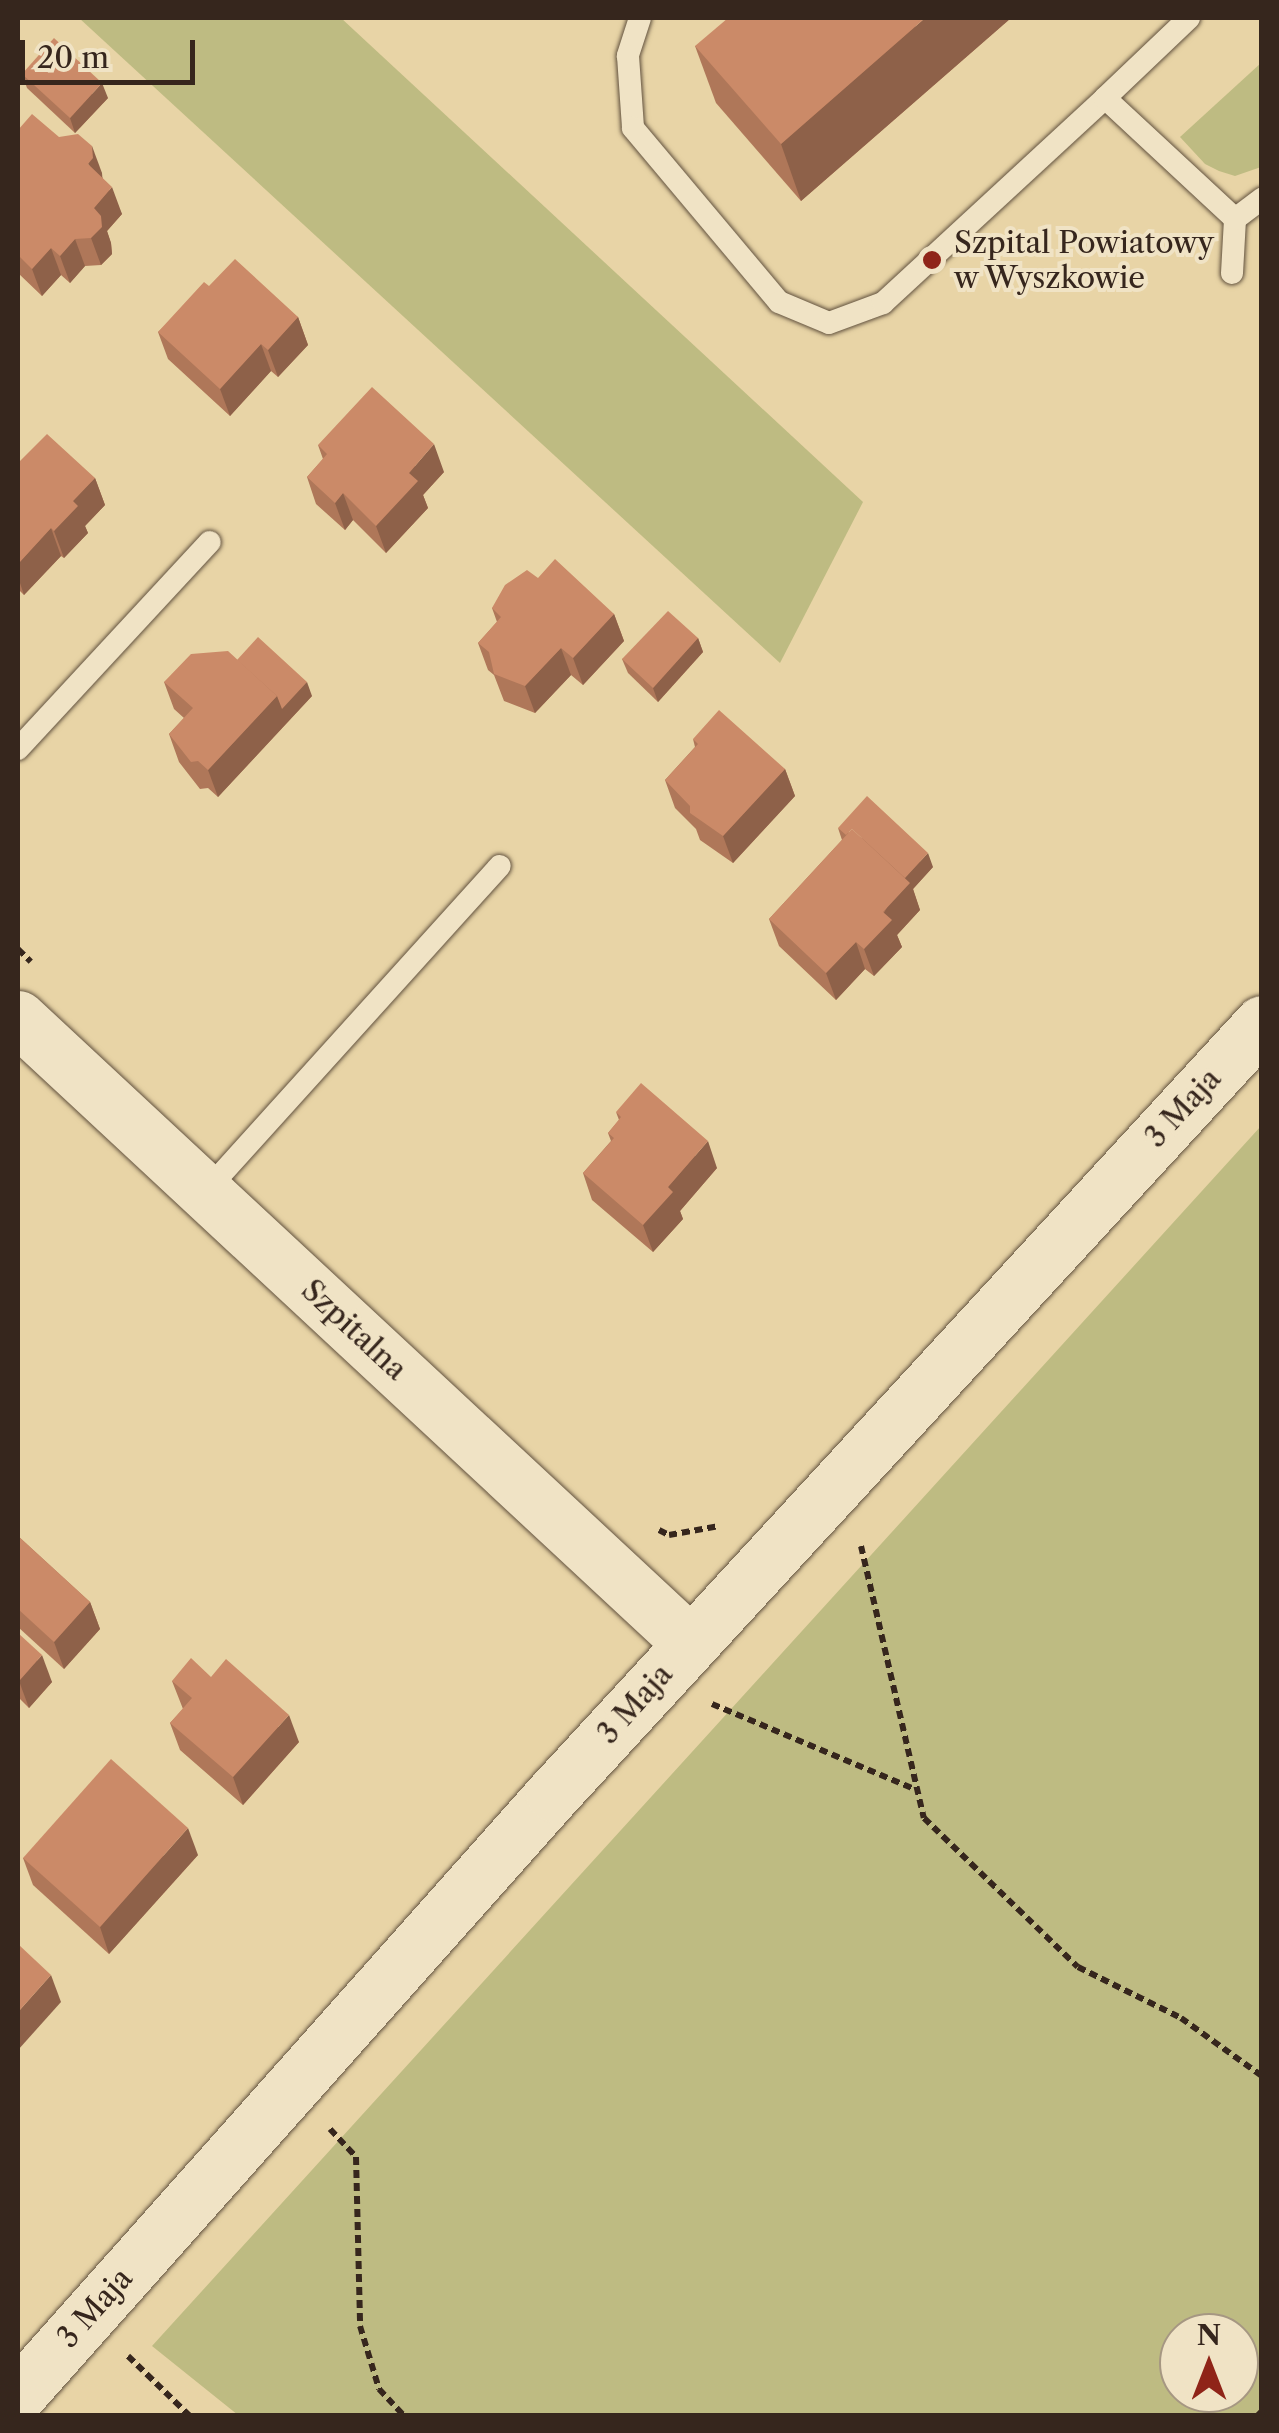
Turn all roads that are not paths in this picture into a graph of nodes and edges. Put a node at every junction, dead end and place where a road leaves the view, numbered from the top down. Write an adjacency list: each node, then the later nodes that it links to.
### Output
1 (640, 18): 3 (lane)
2 (1190, 18): 3 (lane)
3 (1104, 98): 5 (lane)
4 (1262, 198): 5 (lane)
5 (1235, 218): 6 (lane)
6 (1232, 273)
7 (210, 542): 8 (lane)
8 (18, 749)
9 (500, 866): 12 (lane)
10 (18, 1018): 12 (street, Szpitalna)
11 (1262, 1023): 13 (street, 3 Maja)
12 (206, 1191): 13 (street, Szpitalna)
13 (681, 1653): 14 (street, 3 Maja)
14 (18, 2394)

